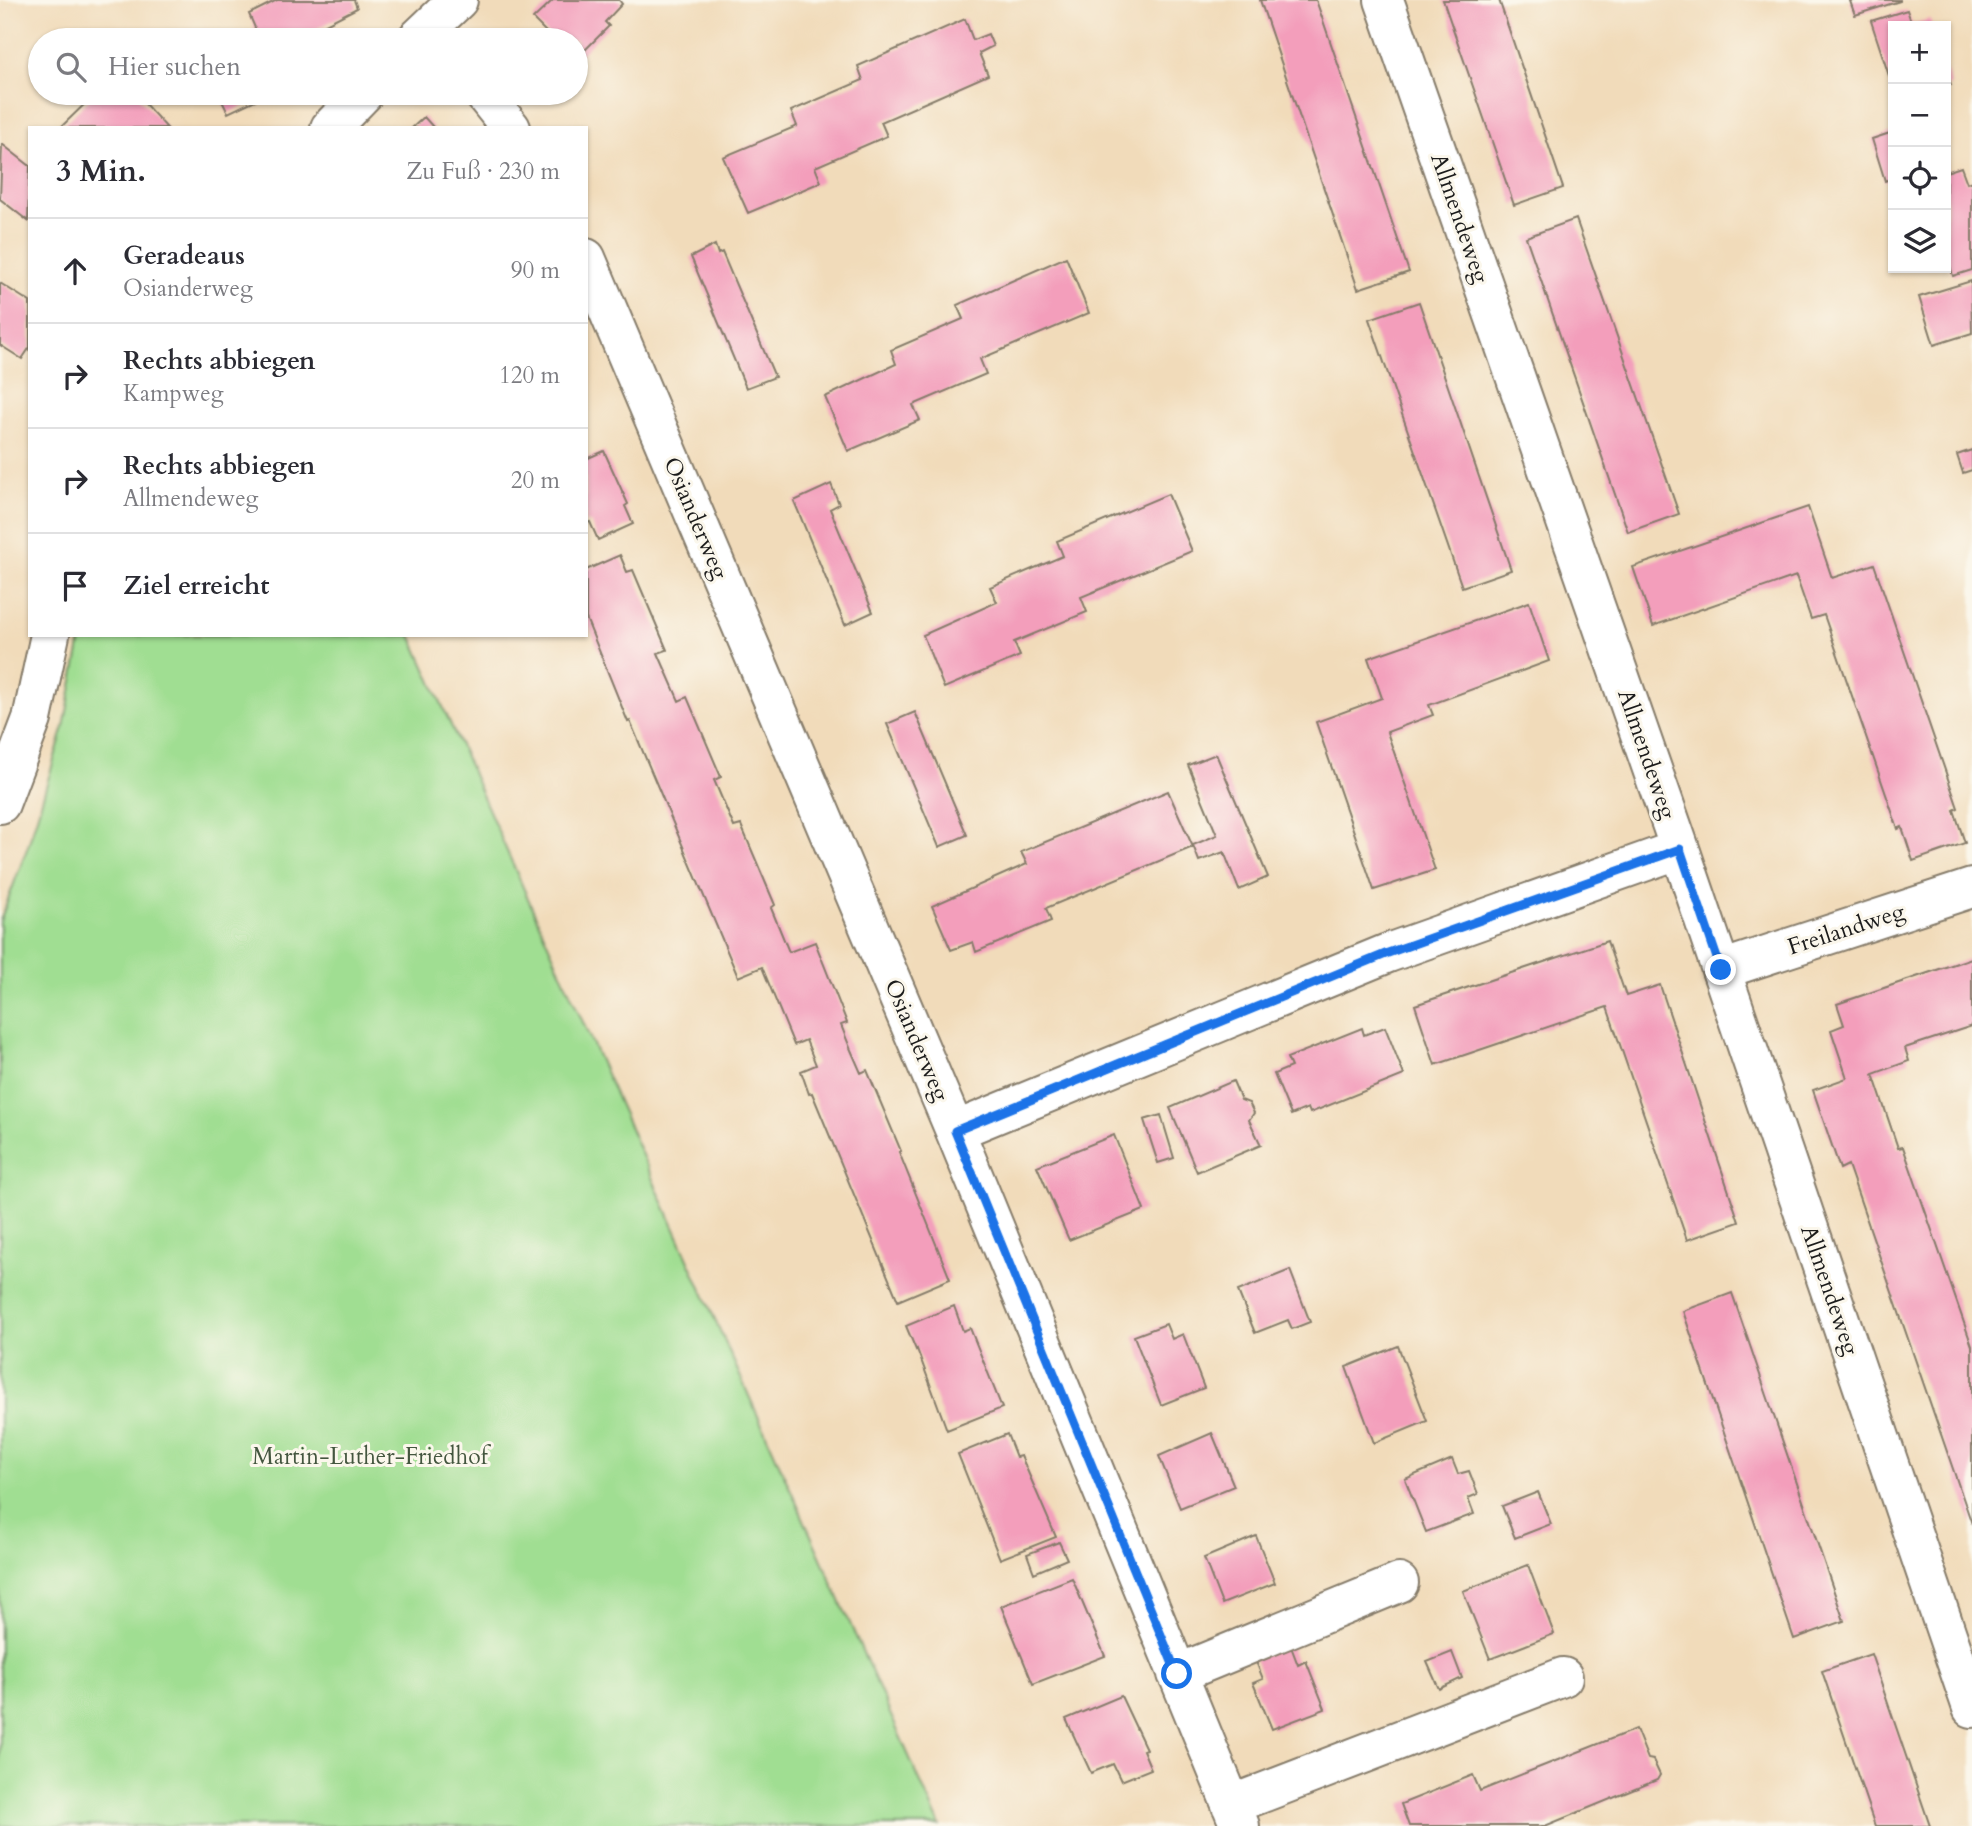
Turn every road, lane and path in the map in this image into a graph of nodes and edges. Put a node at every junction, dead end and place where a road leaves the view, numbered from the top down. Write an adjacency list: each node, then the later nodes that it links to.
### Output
1 (458, 0): 3 (street)
2 (1384, 0): 11 (street, Allmendeweg)
3 (435, 28)
4 (352, 105): 6 (street)
5 (493, 105): 7 (street)
6 (332, 126)
7 (509, 126)
8 (588, 263): 14 (street, Osianderweg)
9 (50, 637): 10 (street)
10 (0, 804)
11 (1680, 849): 13 (street, Allmendeweg); 14 (street)
12 (1972, 888): 13 (street, Freilandweg)
13 (1721, 970): 18 (street, Allmendeweg)
14 (955, 1131): 16 (street, Osianderweg)
15 (1399, 1583): 16 (street)
16 (1177, 1674): 19 (street, Osianderweg)
17 (1563, 1677): 19 (street)
18 (1972, 1708)
19 (1236, 1815)

